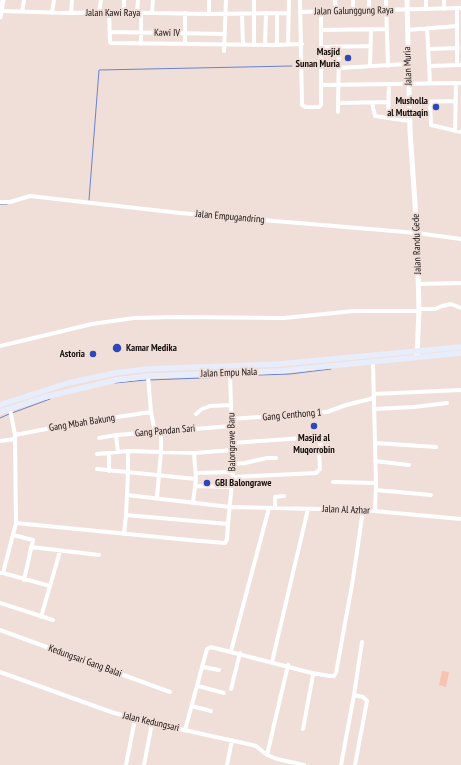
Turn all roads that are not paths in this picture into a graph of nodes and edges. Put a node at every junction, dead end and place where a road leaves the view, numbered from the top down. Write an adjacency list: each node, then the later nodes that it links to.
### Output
1 (24, 0): 29 (street)
2 (54, 0): 35 (street)
3 (72, 0): 36 (street)
4 (101, 0): 30 (street)
5 (124, 0): 37 (street)
6 (138, 0): 38 (street)
7 (153, 0): 39 (street)
8 (209, 0): 45 (street)
9 (226, 0): 41 (street)
10 (254, 0): 47 (street)
11 (289, 0): 44 (street)
12 (300, 0): 32 (street)
13 (335, 0): 34 (street)
14 (353, 0): 26 (street)
15 (369, 0): 27 (street)
16 (386, 0): 28 (street)
17 (406, 0): 24 (street, Jalan Muria)
18 (426, 0): 21 (street)
19 (444, 0): 23 (street)
20 (2, 2): 25 (street)
21 (426, 8): 23 (street, Jalan Galunggung Raya); 24 (street, Jalan Galunggung Raya)
22 (459, 8): 23 (street, Jalan Galunggung Raya); 49 (street)
23 (444, 9)
24 (407, 10): 28 (street, Jalan Galunggung Raya); 54 (street, Jalan Muria)
25 (1, 11): 29 (street, Jalan Kawi Raya); 48 (street)
26 (353, 11): 27 (street, Jalan Galunggung Raya); 34 (street, Jalan Galunggung Raya)
27 (369, 11): 28 (street, Jalan Galunggung Raya)
28 (386, 11): 51 (street)
29 (22, 12): 35 (street, Jalan Kawi Raya)
30 (99, 12): 31 (street, Jalan Kawi Raya); 36 (street, Jalan Kawi Raya)
31 (109, 12): 37 (street, Jalan Kawi Raya); 55 (street)
32 (300, 12): 33 (street, Jalan Galunggung Raya); 65 (street)
33 (321, 12): 34 (street, Jalan Galunggung Raya); 52 (street)
34 (336, 12)
35 (52, 13): 36 (street, Jalan Kawi Raya)
36 (71, 13)
37 (124, 13): 38 (street, Jalan Kawi Raya)
38 (139, 13): 39 (street, Jalan Kawi Raya); 56 (street)
39 (152, 13): 40 (street, Jalan Kawi Raya)
40 (185, 13): 45 (street, Jalan Kawi Raya); 57 (street)
41 (225, 13): 45 (street, Jalan Kawi Raya); 46 (street, Jalan Kawi Raya); 58 (street)
42 (266, 13): 43 (street, Jalan Kawi Raya); 47 (street, Jalan Kawi Raya); 67 (street)
43 (277, 13): 44 (street, Jalan Kawi Raya); 63 (street)
44 (289, 13): 64 (street)
45 (209, 14)
46 (242, 14): 47 (street, Jalan Kawi Raya); 66 (street)
47 (254, 14): 62 (street)
48 (0, 17)
49 (457, 26): 50 (street); 71 (street)
50 (427, 28): 54 (street); 72 (street)
51 (387, 29): 53 (street); 78 (street)
52 (321, 30): 53 (street); 69 (street)
53 (371, 30): 68 (street)
54 (407, 30): 74 (street, Jalan Muria)
55 (110, 32): 56 (street, Kawi IV); 59 (street)
56 (141, 32): 57 (street, Kawi IV); 59 (street)
57 (185, 33): 58 (street, Kawi IV); 60 (street)
58 (224, 34): 61 (street)
59 (141, 44): 60 (street)
60 (185, 44): 61 (street)
61 (224, 44): 66 (street); 73 (street)
62 (254, 44): 66 (street); 67 (street)
63 (277, 44): 64 (street); 67 (street)
64 (288, 44): 65 (street)
65 (302, 44): 80 (street)
66 (243, 45)
67 (265, 45)
68 (370, 46): 70 (street); 77 (street)
69 (321, 47): 70 (street); 76 (street)
70 (339, 47): 81 (street)
71 (458, 48): 72 (street); 75 (street)
72 (429, 49): 79 (street)
73 (224, 51)
74 (407, 64): 78 (street); 82 (street, Jalan Muria)
75 (459, 65): 79 (street)
76 (321, 66): 80 (street); 87 (street)
77 (370, 66): 78 (street); 81 (street)
78 (388, 66)
79 (430, 66): 83 (street)
80 (302, 67): 87 (street)
81 (338, 68): 85 (street)
82 (409, 83): 83 (street); 86 (street); 89 (street, Jalan Muria)
83 (430, 83): 84 (street)
84 (458, 83): 91 (street)
85 (338, 84): 86 (street); 87 (street); 93 (street)
86 (389, 84): 88 (street)
87 (321, 85)
88 (388, 102): 92 (street); 95 (street)
89 (409, 102): 90 (street); 96 (street, Jalan Muria)
90 (430, 102): 91 (street); 98 (street)
91 (456, 102): 98 (street)
92 (372, 103): 93 (street); 95 (street)
93 (338, 104): 94 (street)
94 (338, 112)
95 (388, 118): 96 (street)
96 (409, 121): 97 (street, Jalan Muria)
97 (410, 131): 101 (street, Jalan Randu Gede)
98 (454, 131): 99 (street)
99 (461, 132)
100 (0, 202): 101 (street, Jalan Empugandring)
101 (417, 235): 102 (street, Jalan Empugandring); 103 (street, Jalan Randu Gede)
102 (461, 239)
103 (418, 284): 104 (street); 106 (street, Jalan Randu Gede)
104 (461, 284)
105 (461, 308): 106 (street)
106 (419, 310): 107 (street); 109 (street, Jalan Randu Gede)
107 (0, 346)
108 (461, 347): 109 (main road, Jalan Empu Nala)
109 (417, 351): 111 (street, Jalan Randu Gede); 116 (main road, Jalan Empu Nala)
110 (461, 353): 111 (main road, Jalan Empu Nala)
111 (417, 358): 112 (main road, Jalan Empu Nala)
112 (373, 364): 113 (main road, Jalan Empu Nala); 117 (street)
113 (230, 375): 114 (main road, Jalan Empu Nala); 120 (street, Balongrawe Baru)
114 (149, 378): 118 (main road, Jalan Empu Nala); 125 (street)
115 (461, 390): 117 (street, Gang Centhong 1)
116 (27, 395): 118 (main road); 121 (main road, Jalan Empu Nala)
117 (374, 396): 122 (street); 127 (street, Gang Centhong 1)
118 (29, 401): 123 (main road, Jalan Empu Nala)
119 (447, 402): 122 (street)
120 (231, 404): 126 (street); 127 (street, Balongrawe Baru)
121 (0, 405)
122 (374, 409): 136 (street)
123 (11, 411): 124 (main road, Jalan Empu Nala); 132 (street)
124 (0, 412)
125 (150, 412): 129 (street); 132 (street, Gang Mbah Bakung)
126 (196, 414)
127 (232, 419): 128 (street, Balongrawe Baru)
128 (232, 426): 130 (street, Gang Pandan Sari); 135 (street, Balongrawe Baru)
129 (155, 432): 130 (street, Gang Pandan Sari); 131 (street, Gang Pandan Sari)
130 (161, 432): 141 (street)
131 (116, 435): 133 (street, Gang Pandan Sari); 140 (street)
132 (15, 437): 134 (street, Gang Mbah Bakung); 175 (street)
133 (99, 438)
134 (0, 440)
135 (232, 443): 138 (street, Balongrawe Baru); 155 (street)
136 (375, 443): 137 (street); 146 (street)
137 (436, 447)
138 (233, 450): 143 (street); 147 (street, Balongrawe Baru)
139 (128, 451): 140 (street); 141 (street); 151 (street)
140 (118, 452): 142 (street)
141 (161, 452): 143 (street); 154 (street)
142 (109, 453): 144 (street); 150 (street)
143 (194, 453): 153 (street)
144 (97, 454)
145 (276, 458): 147 (street)
146 (376, 461): 148 (street); 158 (street)
147 (233, 464): 152 (street, Balongrawe Baru)
148 (409, 465)
149 (97, 469): 150 (street)
150 (109, 470): 151 (street)
151 (128, 472): 154 (street); 162 (street)
152 (233, 472): 153 (street); 155 (street, Balongrawe Baru)
153 (196, 473): 156 (street)
154 (160, 474): 156 (street); 165 (street)
155 (233, 477): 160 (street, Balongrawe Baru)
156 (196, 479): 159 (street)
157 (333, 482): 158 (street)
158 (376, 483): 161 (street)
159 (195, 486): 160 (street); 166 (street)
160 (232, 487): 167 (street, Balongrawe Baru)
161 (376, 490): 164 (street); 172 (street)
162 (127, 495): 165 (street, Jalan Al Azhar); 173 (street)
163 (284, 496): 169 (street)
164 (431, 496)
165 (157, 498): 166 (street, Jalan Al Azhar)
166 (193, 502): 167 (street, Jalan Al Azhar)
167 (230, 507): 168 (street, Jalan Al Azhar); 176 (street, Balongrawe Baru)
168 (269, 508): 169 (street, Jalan Al Azhar); 190 (street)
169 (275, 508): 170 (street, Jalan Al Azhar)
170 (308, 509): 171 (street, Jalan Al Azhar); 192 (street)
171 (363, 510): 172 (street, Jalan Al Azhar); 197 (street)
172 (375, 510): 174 (street, Jalan Al Azhar)
173 (126, 516): 176 (street); 177 (street)
174 (461, 519)
175 (16, 523): 177 (street); 178 (street)
176 (228, 524): 177 (street, Balongrawe Baru)
177 (124, 534)
178 (13, 535): 179 (street); 182 (street)
179 (32, 547): 180 (street); 183 (street)
180 (60, 551): 181 (street); 184 (street)
181 (99, 555)
182 (2, 573): 183 (street)
183 (24, 580): 184 (street)
184 (50, 586): 186 (street)
185 (0, 603): 186 (street)
186 (41, 617): 187 (street)
187 (53, 620)
188 (0, 630): 200 (street, Kedungsari Gang Balai)
189 (362, 642): 202 (street)
190 (231, 651): 191 (street); 194 (street)
191 (240, 653): 192 (street); 199 (street)
192 (272, 662): 193 (street)
193 (288, 666): 197 (street); 210 (street)
194 (203, 667): 195 (street); 198 (street)
195 (219, 670)
196 (0, 672): 205 (street, Jalan Kedungsari)
197 (312, 673): 207 (street)
198 (198, 686): 201 (street); 203 (street)
199 (231, 689)
200 (170, 692)
201 (224, 692)
202 (354, 695): 216 (street); 217 (street)
203 (192, 706): 204 (street); 208 (street)
204 (211, 711)
205 (135, 719): 206 (street, Jalan Kedungsari); 212 (street)
206 (152, 723): 208 (street, Jalan Kedungsari); 213 (street)
207 (303, 729)
208 (185, 730): 209 (street, Jalan Kedungsari)
209 (232, 740): 210 (street, Jalan Kedungsari); 214 (street)
210 (267, 755): 211 (street, Jalan Kedungsari)
211 (281, 763): 215 (street, Jalan Kedungsari)
212 (126, 765)
213 (144, 765)
214 (227, 765)
215 (304, 765)
216 (341, 765)
217 (355, 765)

